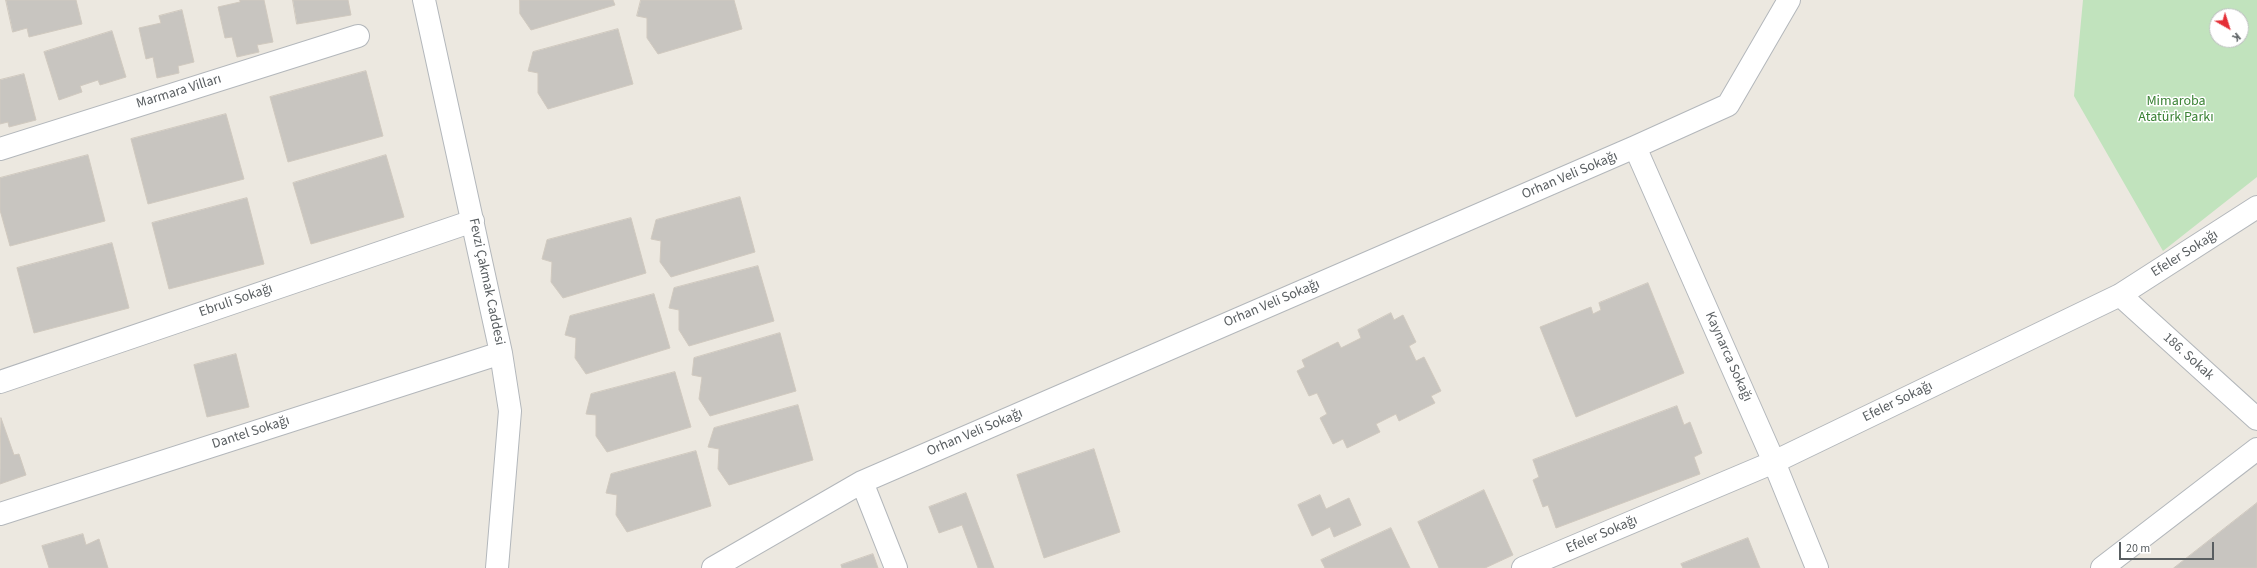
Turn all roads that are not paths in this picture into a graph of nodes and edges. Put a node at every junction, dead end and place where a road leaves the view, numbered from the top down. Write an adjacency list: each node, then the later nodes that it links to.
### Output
1 (424, 0): 7 (street, Fevzi Çakmak Caddesi)
2 (1789, 0): 4 (street, Orhan Veli Sokağı)
3 (358, 36): 5 (street, Marmara Vilları)
4 (1635, 148): 13 (street, Kaynarca Sokağı); 14 (street, Orhan Veli Sokağı)
5 (0, 149)
6 (2257, 207): 8 (street, Efeler Sokağı)
7 (473, 221): 9 (street, Fevzi Çakmak Caddesi); 10 (street, Ebruli Sokağı)
8 (2120, 295): 11 (street, 186. Sokak); 13 (street, Efeler Sokağı)
9 (501, 353): 15 (street, Dantel Sokağı); 16 (street, Fevzi Çakmak Caddesi)
10 (0, 382)
11 (2257, 419)
12 (2257, 449): 21 (street)
13 (1774, 462): 19 (street, Efeler Sokağı); 20 (street, Kaynarca Sokağı)
14 (862, 482): 17 (street, Orhan Veli Sokağı); 18 (street)
15 (0, 514)
16 (497, 568)
17 (713, 568)
18 (896, 568)
19 (1523, 568)
20 (1817, 568)
21 (2102, 568)

